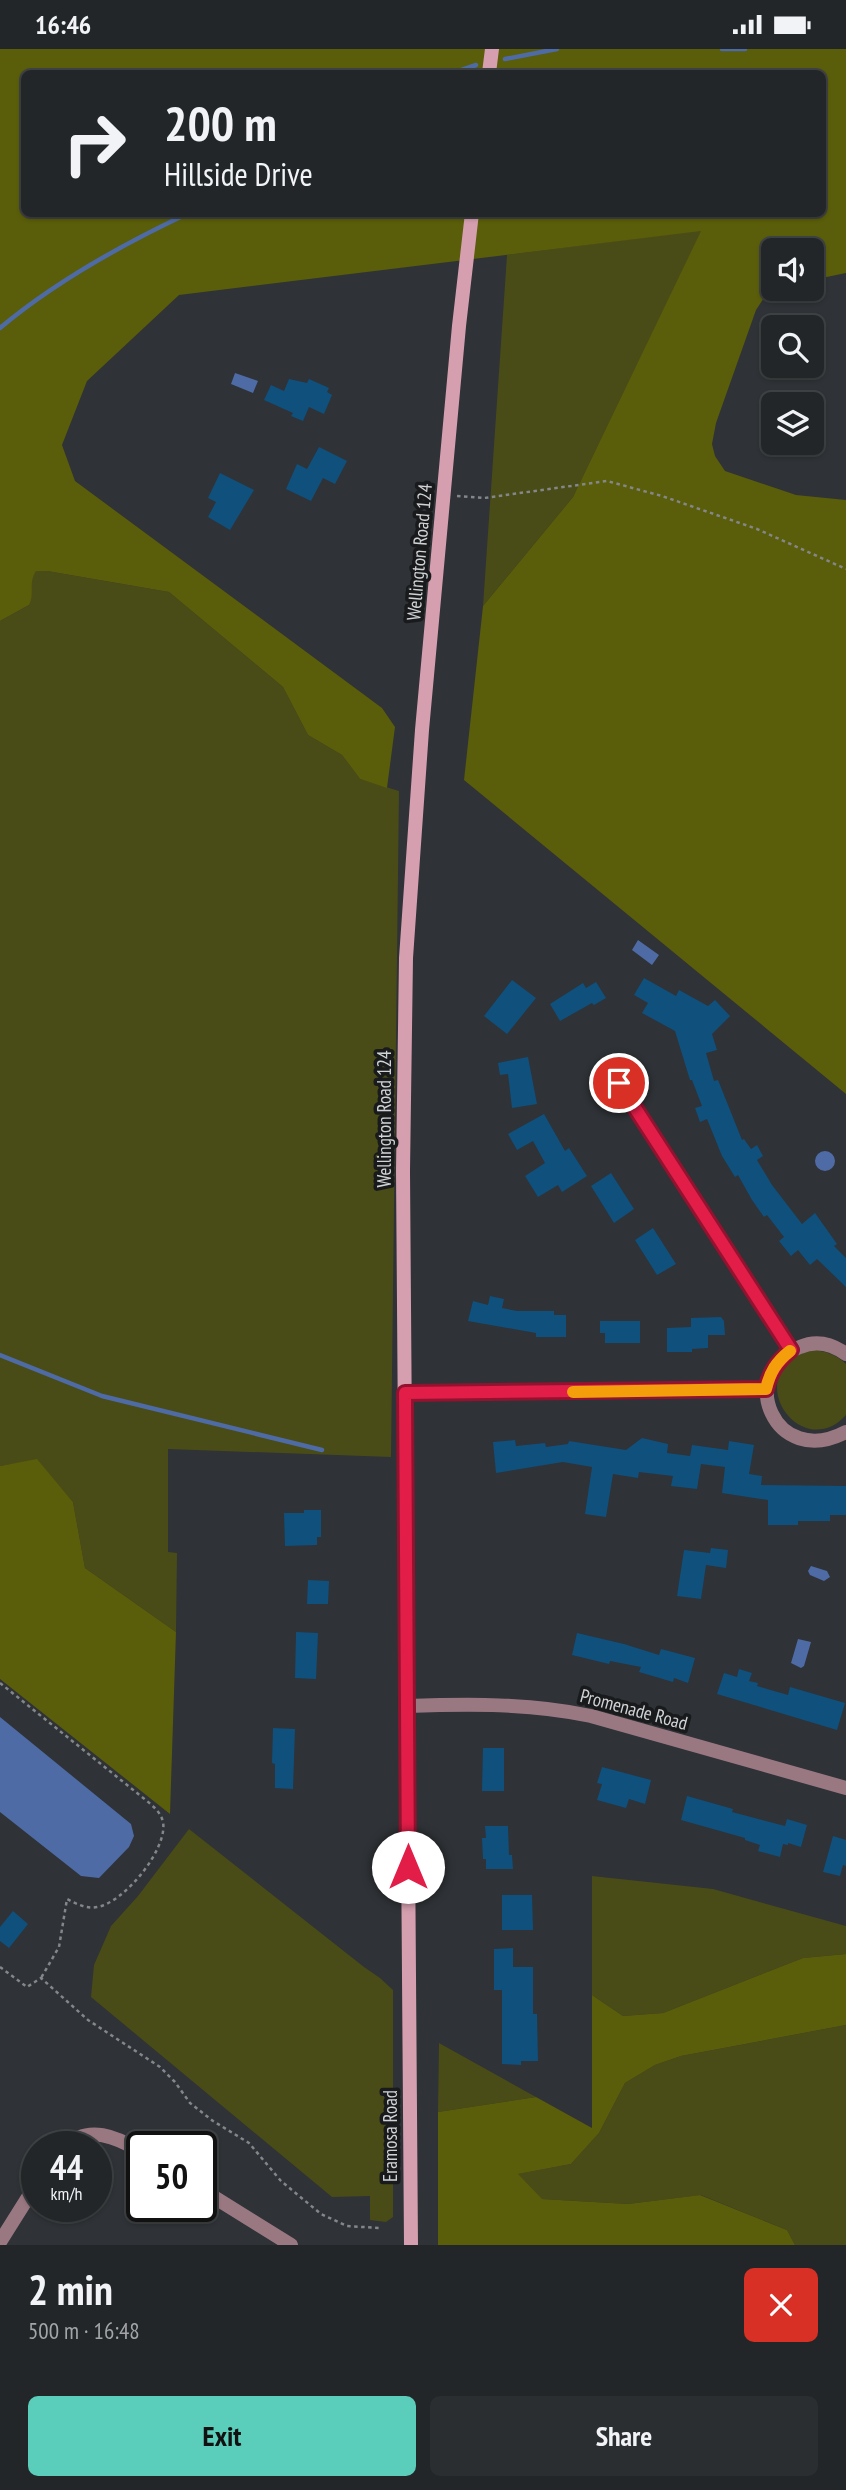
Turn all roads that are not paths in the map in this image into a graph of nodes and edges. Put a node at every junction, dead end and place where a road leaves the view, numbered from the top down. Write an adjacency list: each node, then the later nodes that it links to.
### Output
1 (492, 49): 2 (main road)
2 (489, 70)
3 (472, 217): 8 (main road, Wellington Road 124)
4 (619, 1083): 5 (street)
5 (791, 1350): 6 (street); 7 (street)
6 (846, 1354)
7 (766, 1389): 8 (street); 9 (street)
8 (405, 1393): 10 (main road, Wellington Road 124)
9 (846, 1432)
10 (407, 1706): 11 (street, Promenade Road); 12 (main road, Wellington Road 124)
11 (846, 1788)
12 (409, 2028): 19 (main road, Eramosa Road)
13 (217, 2199): 18 (street)
14 (21, 2207): 16 (street)
15 (0, 2208): 16 (street)
16 (14, 2217): 17 (street)
17 (0, 2242)
18 (291, 2245)
19 (411, 2245)

